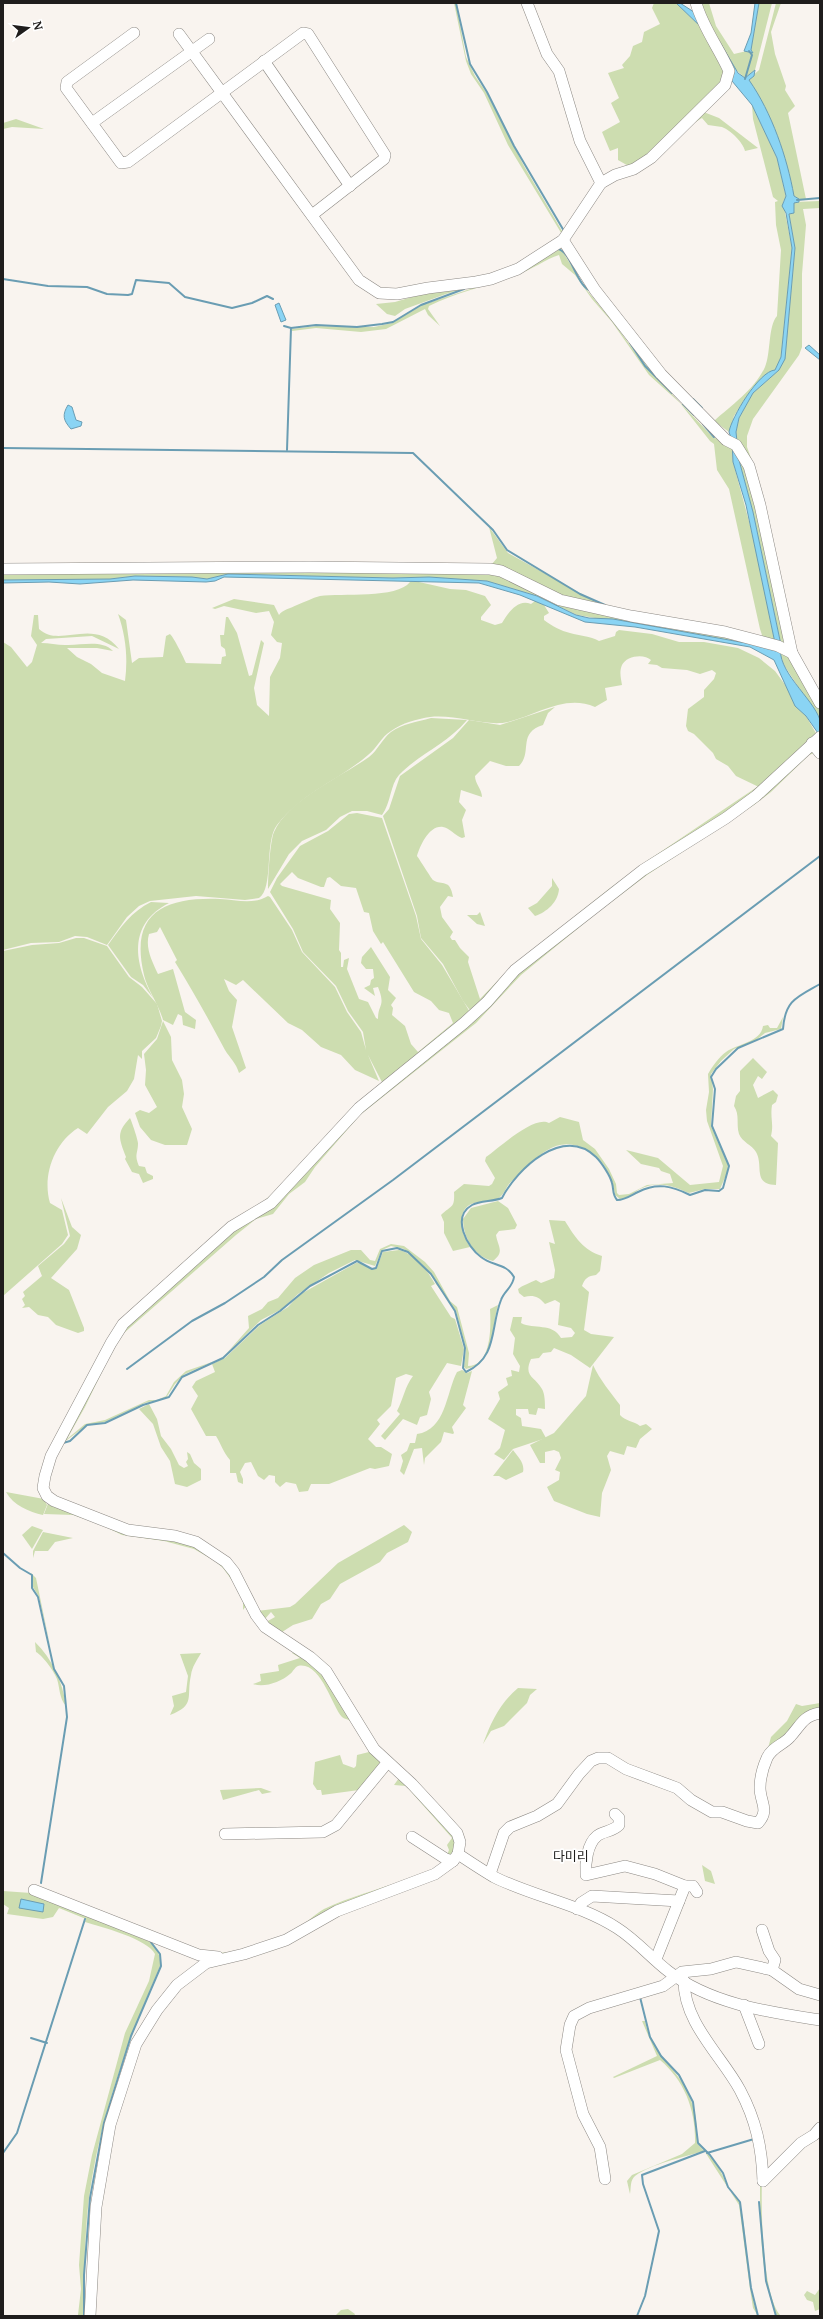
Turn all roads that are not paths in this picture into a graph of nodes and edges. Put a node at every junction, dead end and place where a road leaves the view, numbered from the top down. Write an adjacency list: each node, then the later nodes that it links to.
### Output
1 (527, 3): 10 (street)
2 (696, 3): 10 (street)
3 (134, 33): 9 (street)
4 (179, 34): 6 (street)
5 (209, 39): 6 (street)
6 (192, 52): 8 (street); 9 (street)
7 (264, 61): 8 (street); 11 (street); 11 (street)
8 (222, 93): 9 (street); 12 (street)
9 (92, 123)
10 (601, 183): 13 (street)
11 (350, 186): 12 (street)
12 (312, 215): 13 (street)
13 (563, 240): 15 (street)
14 (3, 569): 15 (street)
15 (792, 653): 16 (street)
16 (820, 703)
17 (816, 740): 18 (street); 20 (street)
18 (820, 753)
19 (820, 1713): 25 (street)
20 (387, 1764): 22 (street); 24 (street)
21 (615, 1814): 26 (street)
22 (226, 1834)
23 (412, 1837): 24 (street)
24 (455, 1858): 25 (street); 32 (street)
25 (490, 1874): 30 (street)
26 (685, 1886): 28 (street); 29 (street)
27 (34, 1890): 32 (street)
28 (697, 1892)
29 (679, 1900): 30 (street); 33 (street)
30 (577, 1909): 33 (street)
31 (762, 1930): 34 (street)
32 (223, 1958): 42 (street)
33 (656, 1959): 35 (street)
34 (772, 1970): 35 (street); 36 (street)
35 (680, 1978): 37 (street); 40 (street); 41 (street)
36 (820, 1995)
37 (744, 2005): 38 (street); 39 (street)
38 (820, 2020)
39 (759, 2044)
40 (820, 2128)
41 (605, 2179)
42 (90, 2316)

